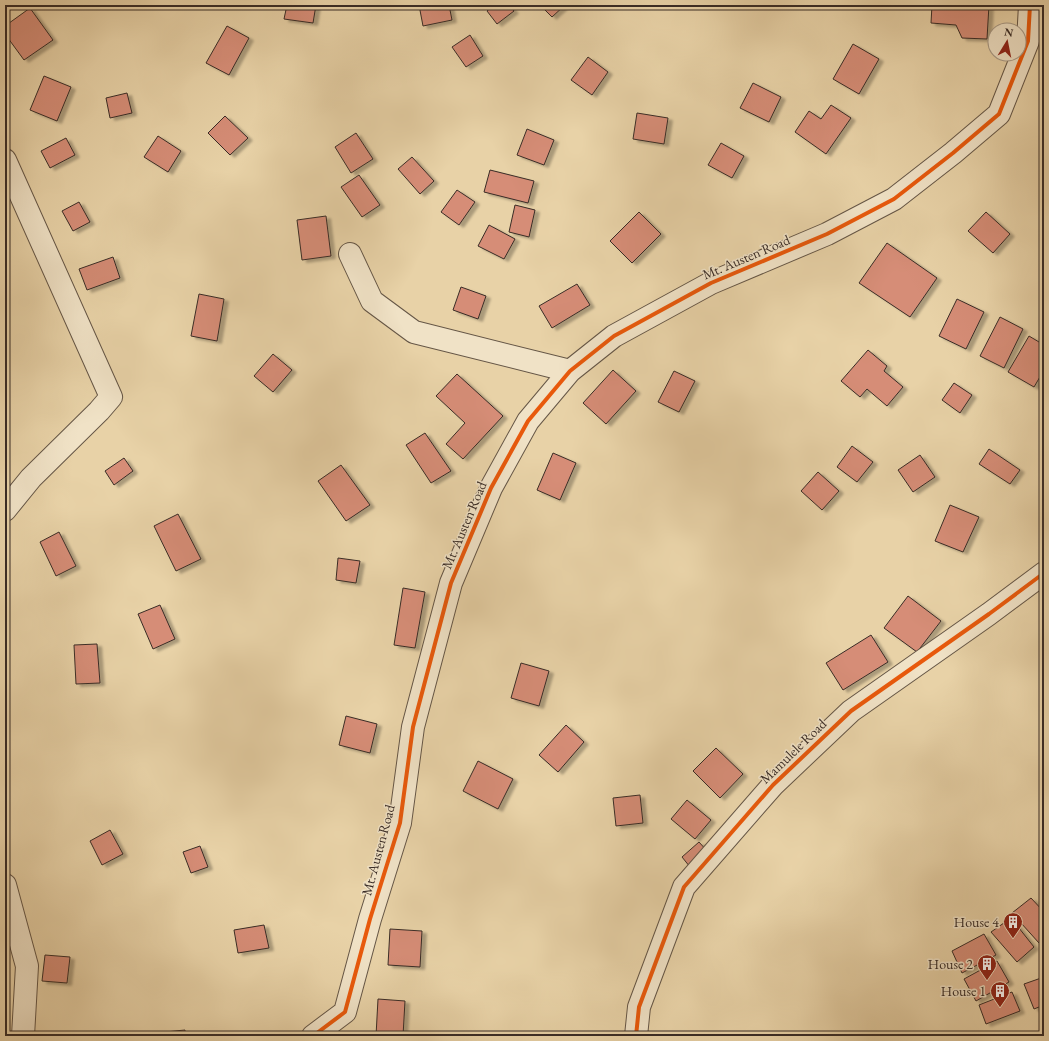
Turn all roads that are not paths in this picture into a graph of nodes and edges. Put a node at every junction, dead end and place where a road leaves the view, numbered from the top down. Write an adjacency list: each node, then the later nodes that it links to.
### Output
1 (1030, 5): 4 (street, Mt. Austen Road)
2 (5, 160): 5 (street)
3 (350, 254): 4 (street)
4 (570, 371): 9 (street, Mt. Austen Road)
5 (5, 510)
6 (1044, 573): 10 (street, Mamulele Road)
7 (5, 885): 8 (street)
8 (23, 1036)
9 (313, 1036)
10 (636, 1036)

